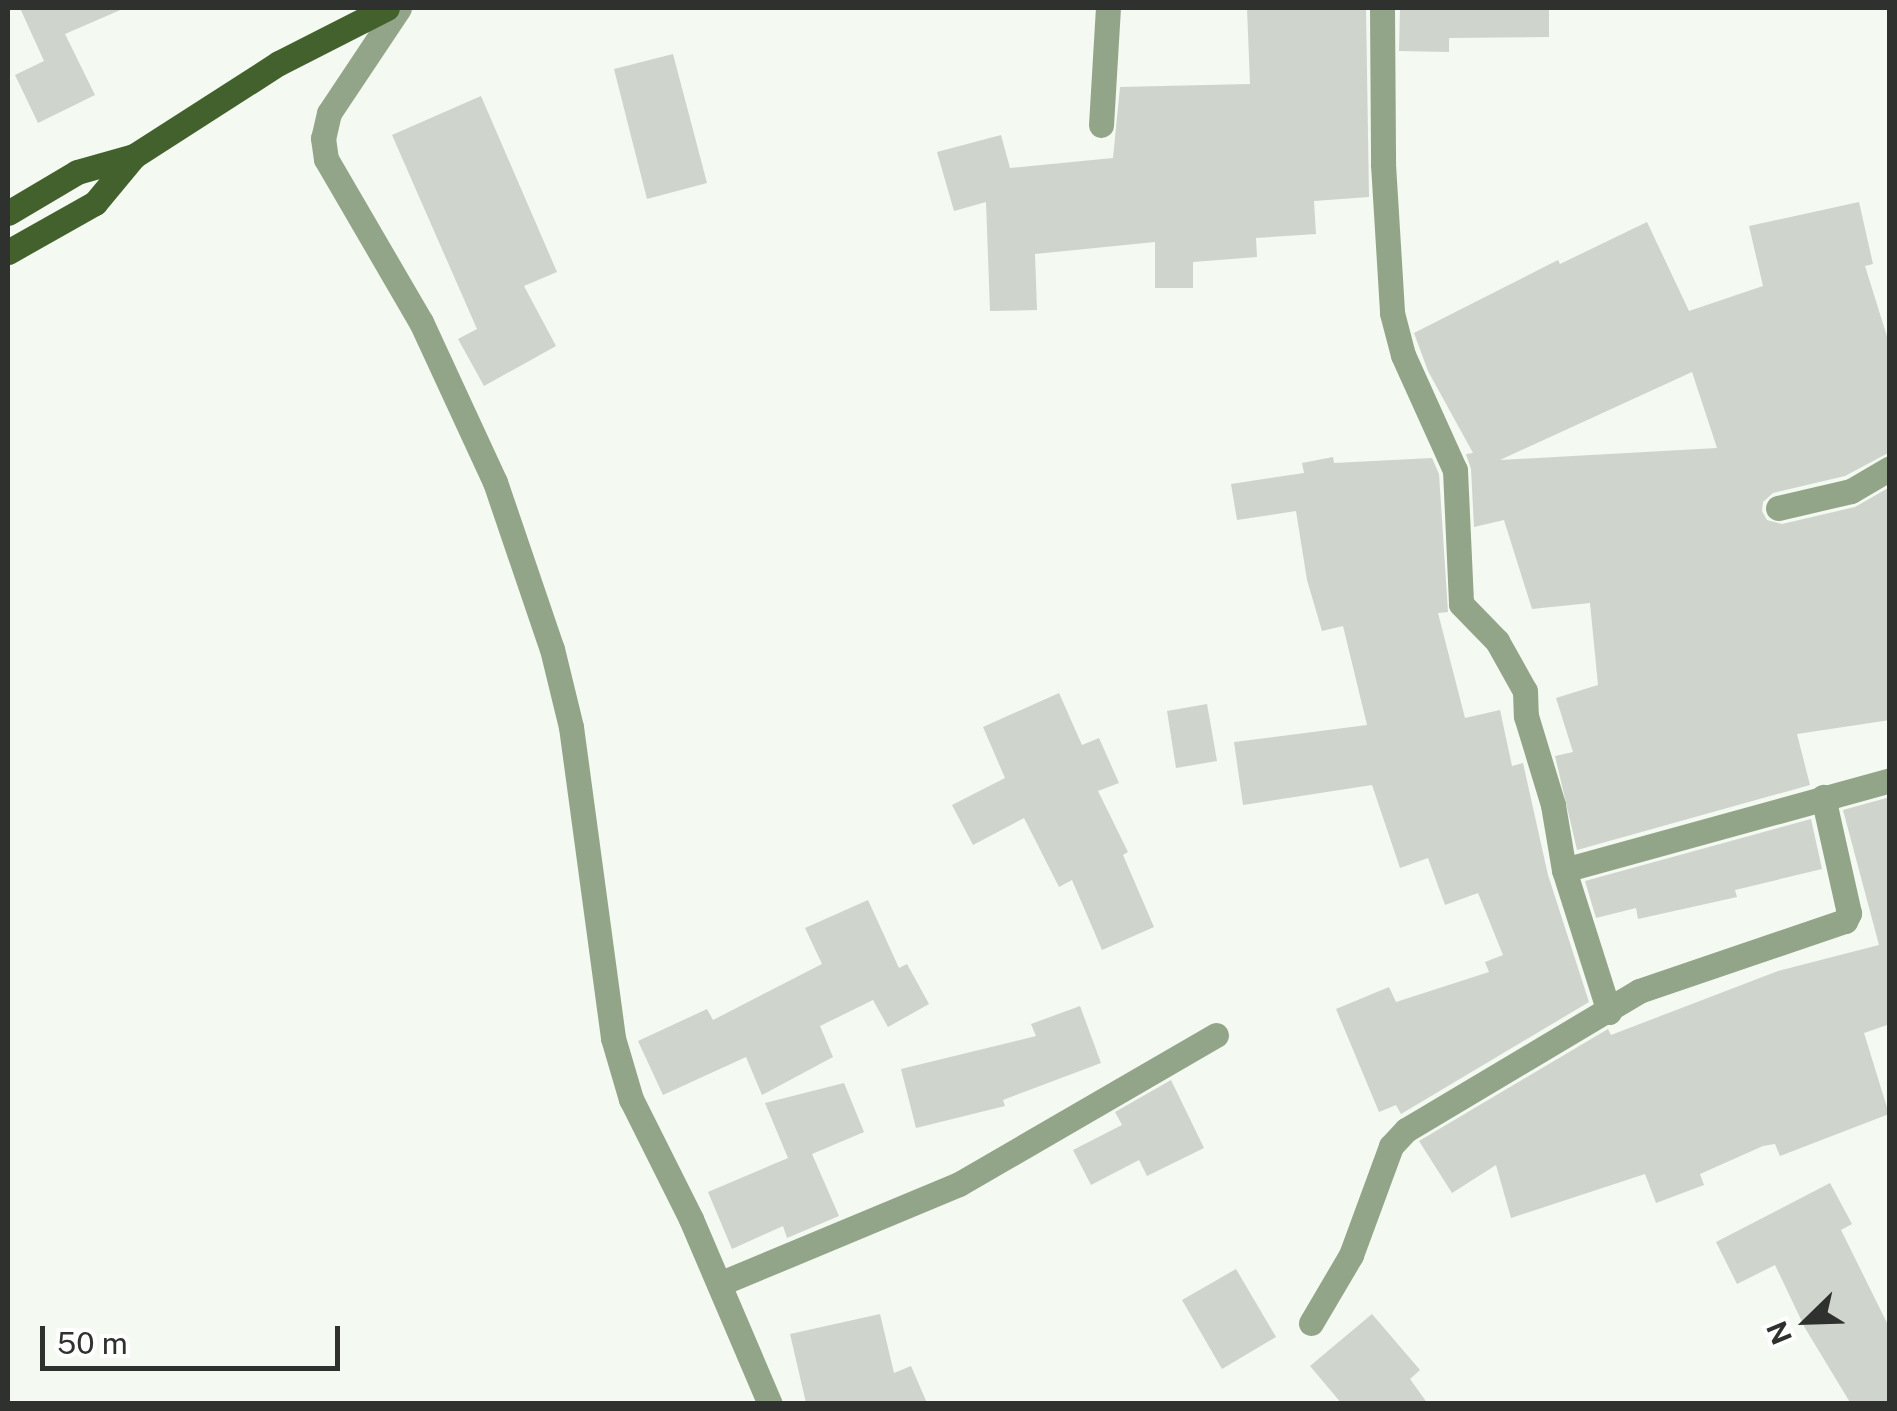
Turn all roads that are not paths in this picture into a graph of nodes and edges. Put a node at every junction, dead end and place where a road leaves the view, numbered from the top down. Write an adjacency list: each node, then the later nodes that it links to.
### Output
1 (387, 8): 6 (main road)
2 (399, 8): 16 (street)
3 (1108, 8): 5 (street)
4 (1382, 8): 13 (street)
5 (1101, 124)
6 (134, 156): 7 (main road); 8 (main road)
7 (8, 213)
8 (8, 252)
9 (1890, 468): 10 (street)
10 (1778, 508)
11 (1890, 780): 12 (street)
12 (1823, 797): 13 (street); 14 (street)
13 (1564, 870): 14 (street)
14 (1609, 1012): 17 (street)
15 (1216, 1036): 16 (street)
16 (719, 1284): 18 (street)
17 (1311, 1323)
18 (770, 1404)

